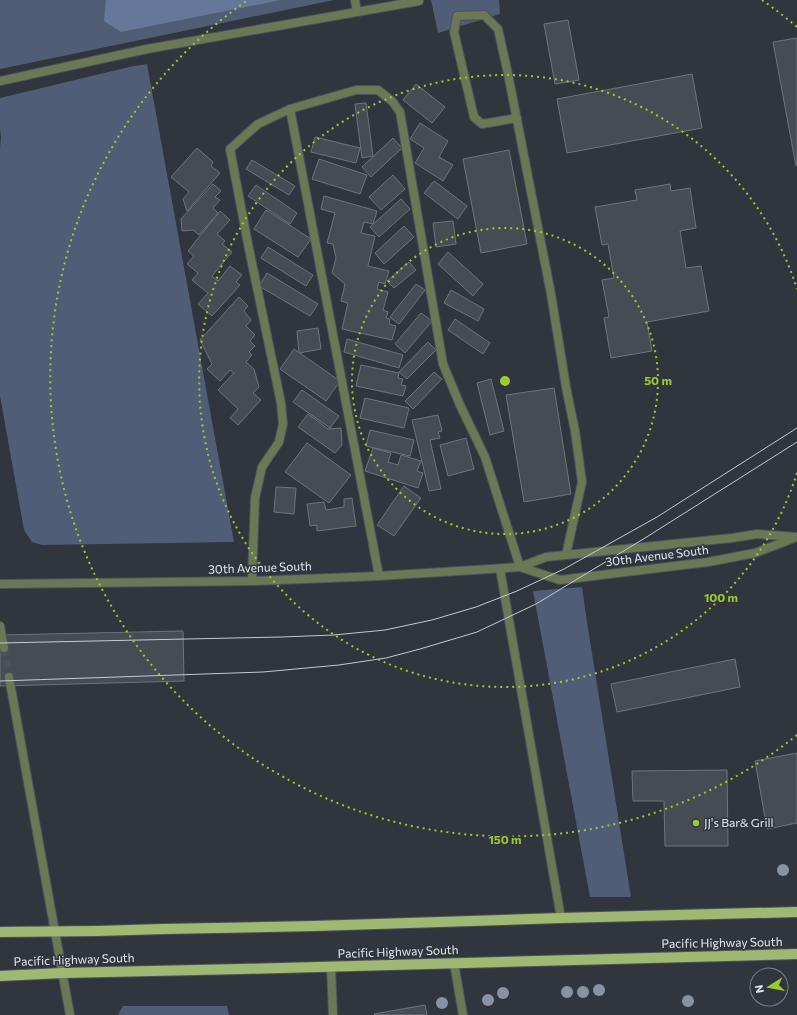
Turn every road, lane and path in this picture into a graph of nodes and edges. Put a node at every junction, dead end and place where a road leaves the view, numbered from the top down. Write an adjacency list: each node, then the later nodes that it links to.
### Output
1 (354, 0): 3 (street)
2 (419, 1): 3 (street)
3 (357, 12): 4 (street)
4 (0, 81)
5 (290, 109): 9 (street); 11 (street); 12 (street)
6 (517, 118): 6 (street); 8 (street)
7 (797, 537): 8 (street, 30th Avenue South); 9 (street, 30th Avenue South)
8 (566, 555): 9 (street, 30th Avenue South)
9 (520, 568): 10 (street, 30th Avenue South)
10 (500, 569): 11 (street, 30th Avenue South); 18 (street)
11 (379, 576): 12 (street, 30th Avenue South)
12 (252, 581): 13 (street, 30th Avenue South)
13 (0, 584)
14 (0, 626): 15 (street)
15 (4, 648)
16 (9, 677): 20 (street)
17 (797, 912): 18 (main road)
18 (561, 918): 20 (main road)
19 (0, 932): 20 (main road)
20 (55, 932): 24 (street)
21 (797, 954): 22 (main road, Pacific Highway South)
22 (454, 964): 23 (main road, Pacific Highway South); 28 (street)
23 (331, 967): 24 (main road, Pacific Highway South); 27 (street)
24 (62, 973): 25 (main road, Pacific Highway South); 26 (street)
25 (0, 976)
26 (70, 1015)
27 (333, 1015)
28 (463, 1015)

